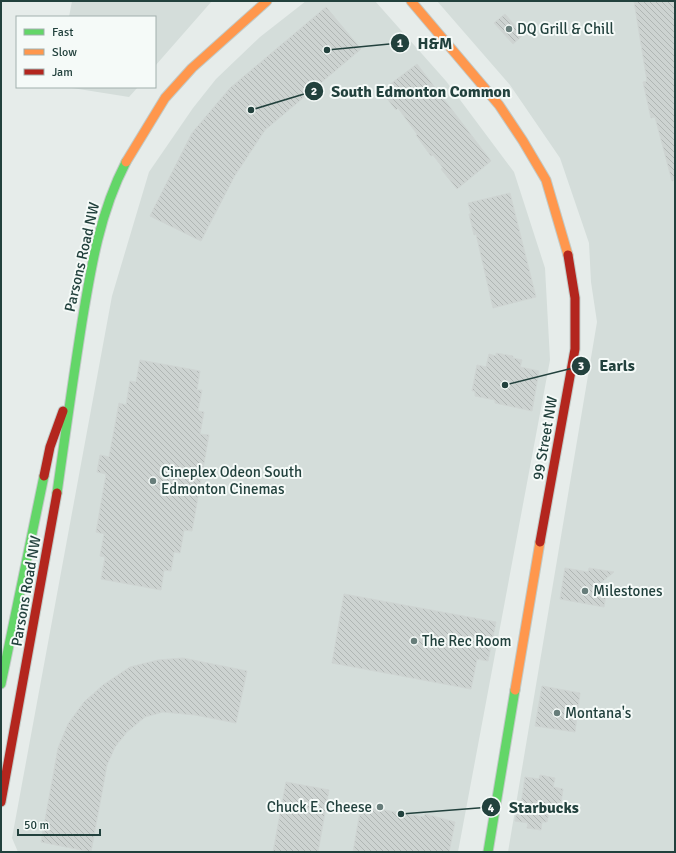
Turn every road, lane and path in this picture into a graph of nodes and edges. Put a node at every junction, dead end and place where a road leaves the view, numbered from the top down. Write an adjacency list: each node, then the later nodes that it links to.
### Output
1 (267, 1): 3 (main road, Parsons Road NW)
2 (411, 1): 6 (main road, 99 Street NW)
3 (72, 384): 4 (main road, Parsons Road NW); 5 (main road, Parsons Road NW)
4 (1, 684)
5 (1, 802)
6 (488, 852)

